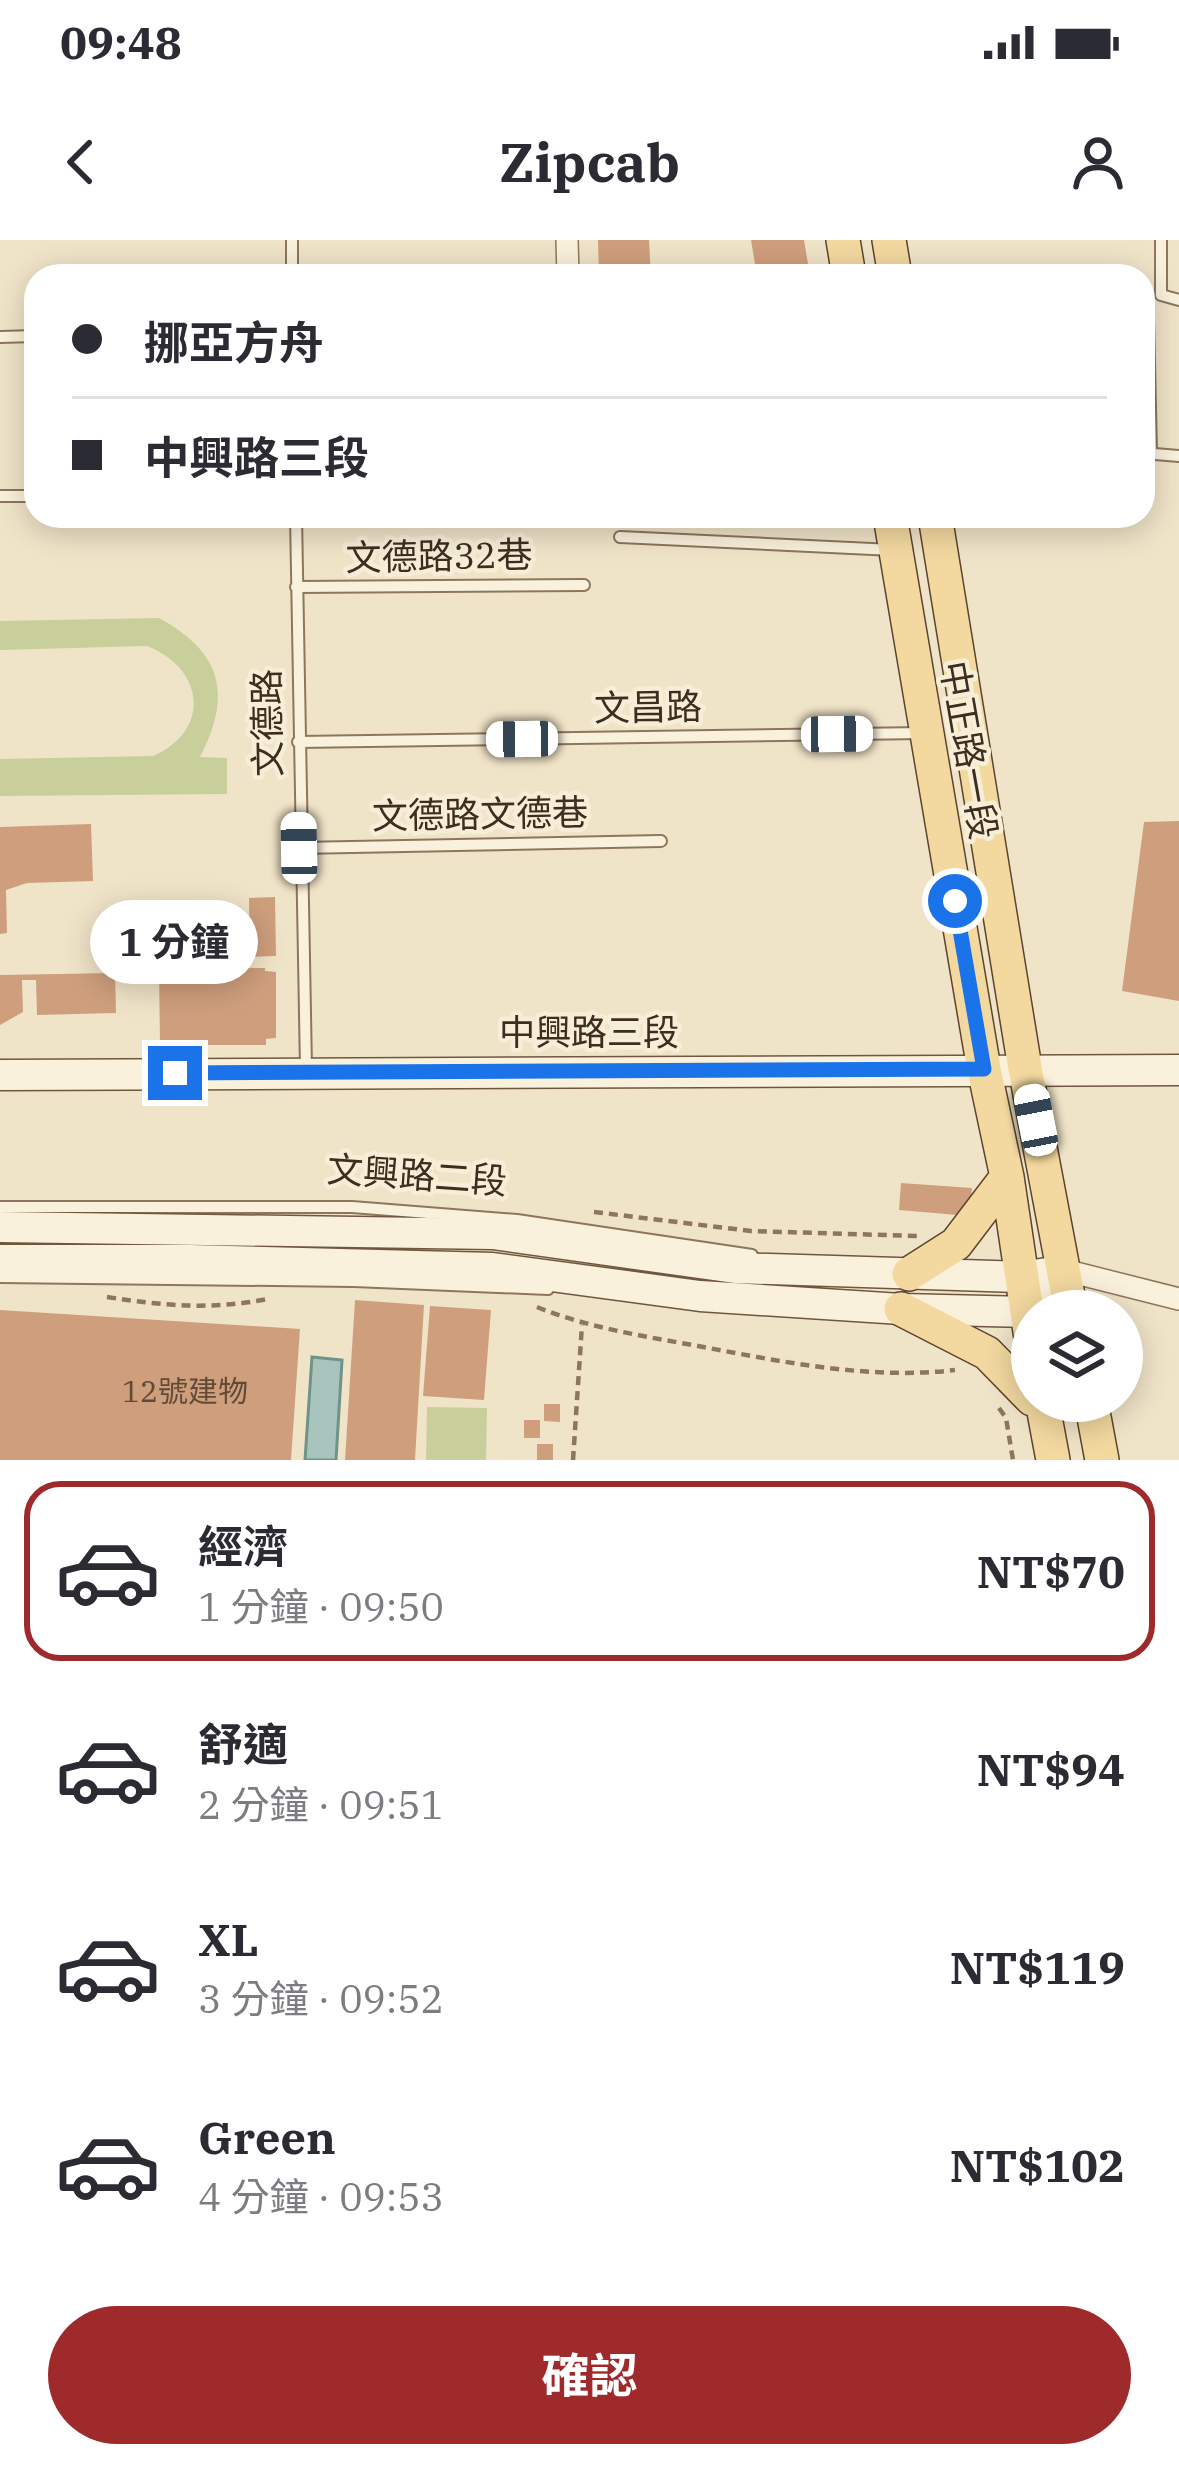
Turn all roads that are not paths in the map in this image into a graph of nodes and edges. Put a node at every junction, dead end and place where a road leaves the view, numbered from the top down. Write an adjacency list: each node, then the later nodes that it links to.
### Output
1 (1161, 240): 2 (lane)
2 (1179, 300)
3 (296, 528): 9 (lane, 文德路)
4 (892, 528): 7 (main road, 中正路一段)
5 (937, 528): 14 (main road, 中正路一段)
6 (620, 537): 7 (lane)
7 (896, 550): 10 (main road, 中正路一段)
8 (584, 584): 9 (lane, 文德路32巷)
9 (296, 587): 11 (lane, 文德路)
10 (927, 733): 11 (lane, 文昌路); 15 (main road, 中正路一段)
11 (298, 742): 13 (lane, 文德路)
12 (661, 841): 13 (lane, 文德路文德巷)
13 (299, 848): 17 (lane, 文德路)
14 (1025, 1068): 15 (street, 中興路三段); 16 (street, 中興路三段); 23 (main road, 中正路一段)
15 (984, 1069): 17 (street, 中興路三段); 19 (main road, 中正路一段)
16 (1179, 1070)
17 (306, 1072): 18 (street, 中興路三段)
18 (0, 1075)
19 (1007, 1177): 25 (main road); 27 (main road, 中正路一段)
20 (0, 1207): 24 (lane, 文興路二段)
21 (0, 1227): 24 (street, 文興路二段)
22 (0, 1260): 31 (street)
23 (1064, 1270): 27 (street, 文興路二段); 29 (street); 30 (main road, 中正路一段); 32 (street)
24 (825, 1271): 25 (street, 文興路二段)
25 (909, 1274): 27 (street, 文興路二段)
26 (0, 1277): 31 (lane)
27 (1022, 1277): 28 (main road, 中正路一段)
28 (1024, 1290)
29 (1052, 1290)
30 (1067, 1290)
31 (666, 1292): 33 (street)
32 (1179, 1299)
33 (901, 1310): 34 (street); 35 (main road)
34 (1011, 1326)
35 (1011, 1377)
36 (1043, 1422): 38 (main road)
37 (1095, 1422): 39 (main road)
38 (1053, 1460)
39 (1102, 1460)

